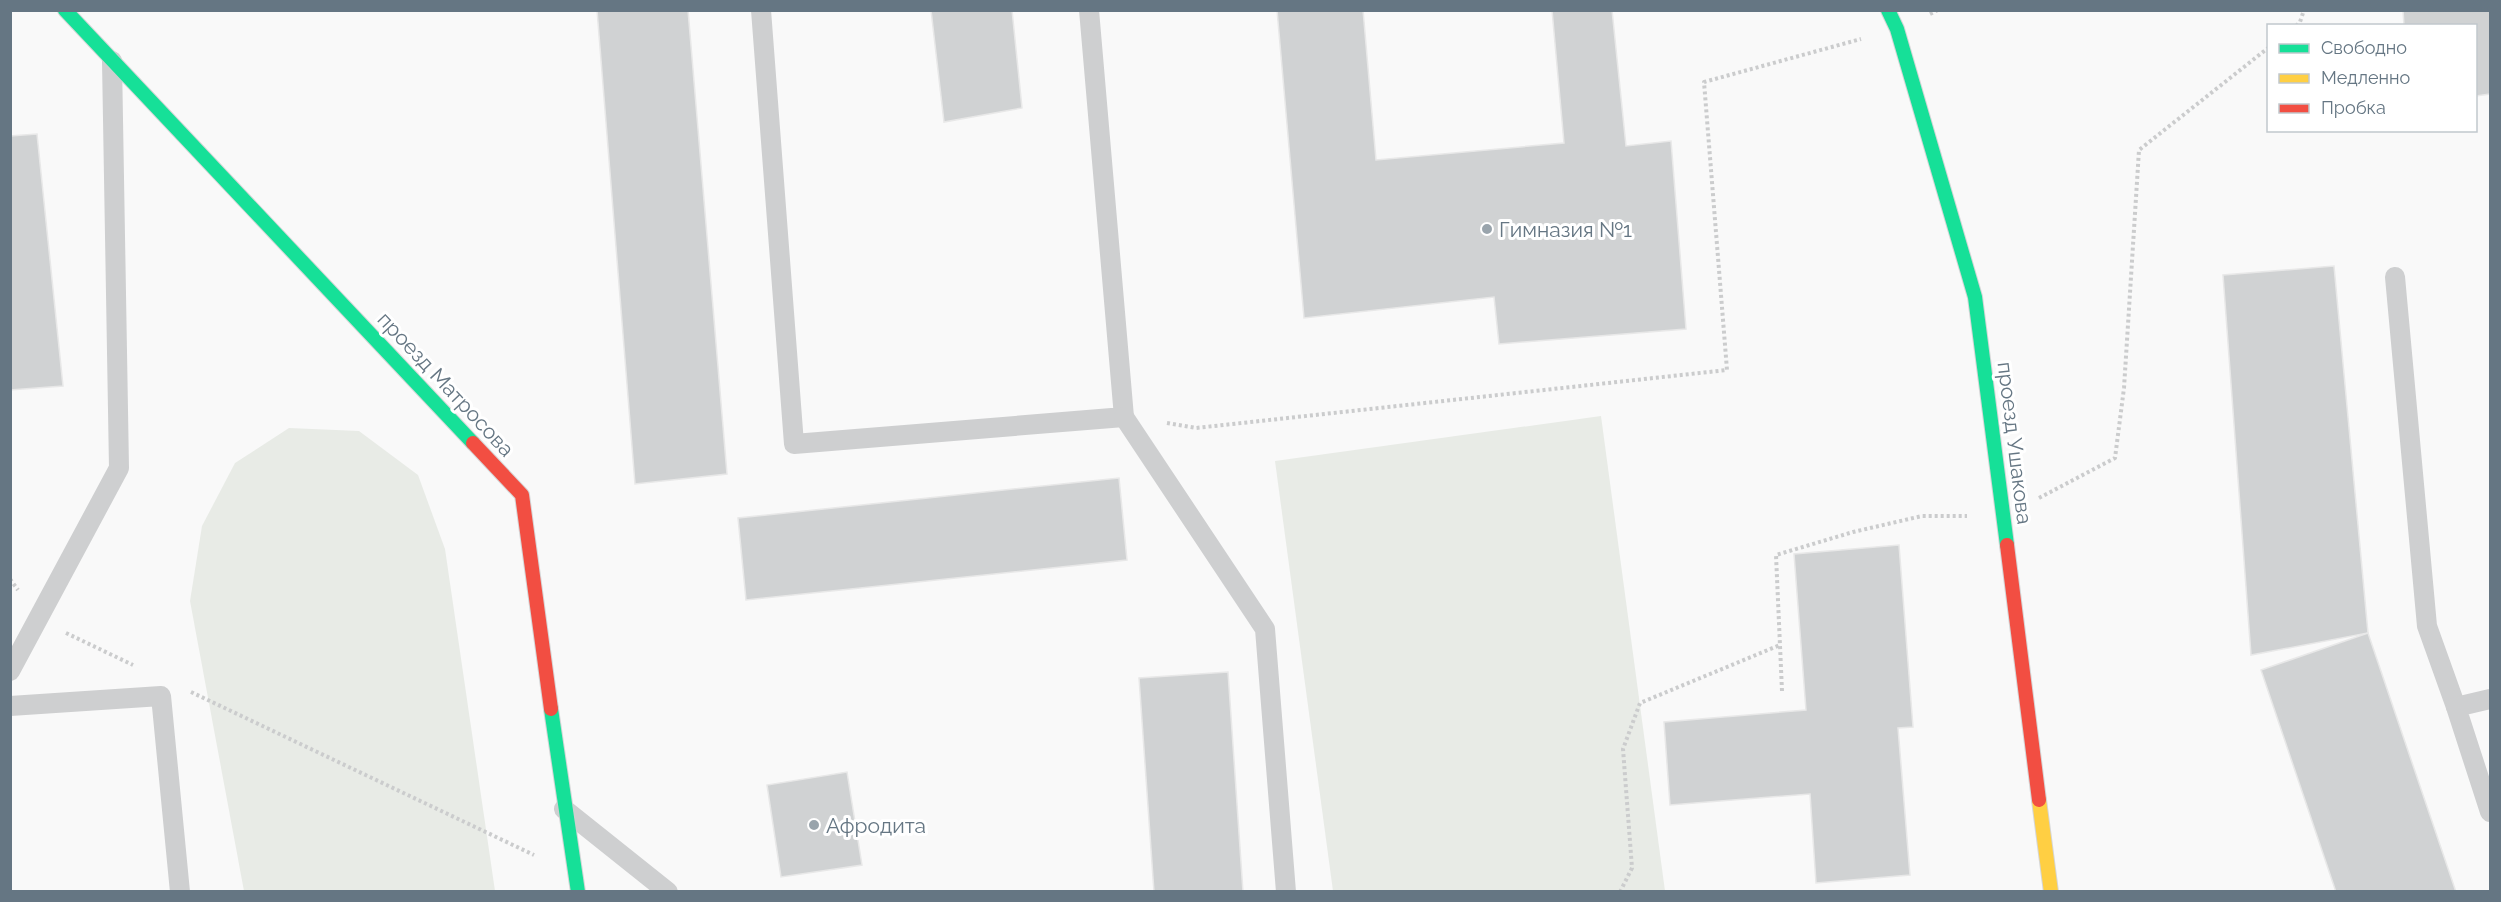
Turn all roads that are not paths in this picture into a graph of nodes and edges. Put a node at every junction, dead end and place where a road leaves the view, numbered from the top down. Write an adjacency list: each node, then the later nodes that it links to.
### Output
1 (65, 10): 5 (street, проезд Матросова)
2 (761, 10): 7 (lane)
3 (1089, 10): 7 (lane)
4 (1888, 10): 18 (street, проезд Ушакова)
5 (112, 61): 8 (lane); 12 (street, проезд Матросова)
6 (2395, 278): 11 (lane)
7 (1124, 417): 17 (lane)
8 (10, 671)
9 (2490, 699): 11 (lane)
10 (10, 706): 14 (lane)
11 (2456, 707): 13 (lane)
12 (564, 809): 15 (street, проезд Матросова); 16 (lane)
13 (2490, 812)
14 (180, 891)
15 (578, 891)
16 (668, 891)
17 (1286, 891)
18 (2051, 891)

